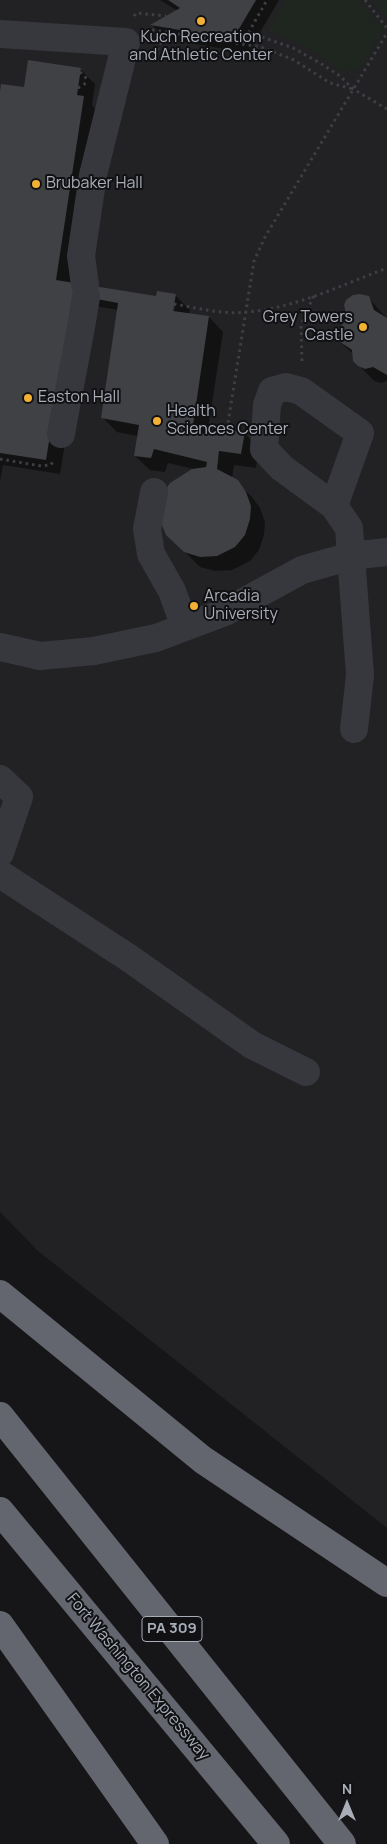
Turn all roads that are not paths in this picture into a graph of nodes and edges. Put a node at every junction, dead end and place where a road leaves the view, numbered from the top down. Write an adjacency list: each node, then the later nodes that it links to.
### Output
1 (0, 34): 2 (lane)
2 (61, 434)
3 (154, 492): 7 (lane)
4 (334, 506): 6 (lane)
5 (387, 552): 6 (lane)
6 (351, 556): 7 (lane); 9 (lane)
7 (185, 627): 8 (lane)
8 (0, 647)
9 (354, 729)
10 (0, 779): 11 (lane)
11 (0, 853)
12 (0, 874): 13 (lane)
13 (306, 1072)
14 (0, 1294): 17 (highway)
15 (0, 1416): 21 (highway, PA 309)
16 (0, 1511): 20 (highway, Fort Washington Expressway)
17 (387, 1583)
18 (0, 1624): 19 (highway)
19 (154, 1844)
20 (276, 1844)
21 (342, 1844)

